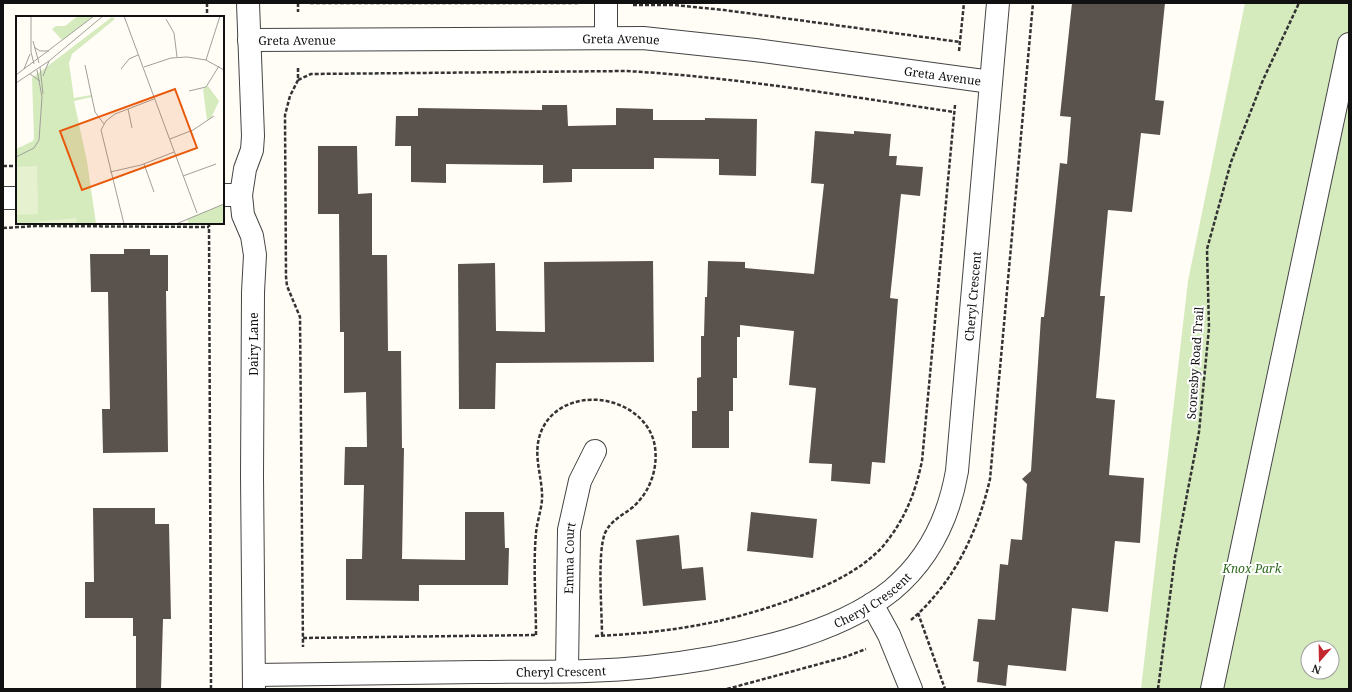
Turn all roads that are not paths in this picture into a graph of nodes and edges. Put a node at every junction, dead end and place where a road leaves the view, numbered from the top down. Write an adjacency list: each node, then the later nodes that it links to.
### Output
1 (248, 3): 5 (street, Dairy Lane)
2 (606, 3): 4 (street)
3 (998, 3): 7 (street, Cheryl Crescent)
4 (606, 37): 5 (street, Greta Avenue); 7 (street, Greta Avenue)
5 (249, 40): 8 (street, Dairy Lane)
6 (1349, 44): 16 (street)
7 (991, 82): 12 (street, Cheryl Crescent)
8 (232, 195): 14 (street, Dairy Lane)
9 (3, 198): 10 (street)
10 (16, 198)
11 (595, 451): 13 (street, Emma Court)
12 (872, 604): 13 (street, Cheryl Crescent); 15 (street)
13 (567, 670): 14 (street, Cheryl Crescent)
14 (254, 682)
15 (911, 689)
16 (1212, 689)

